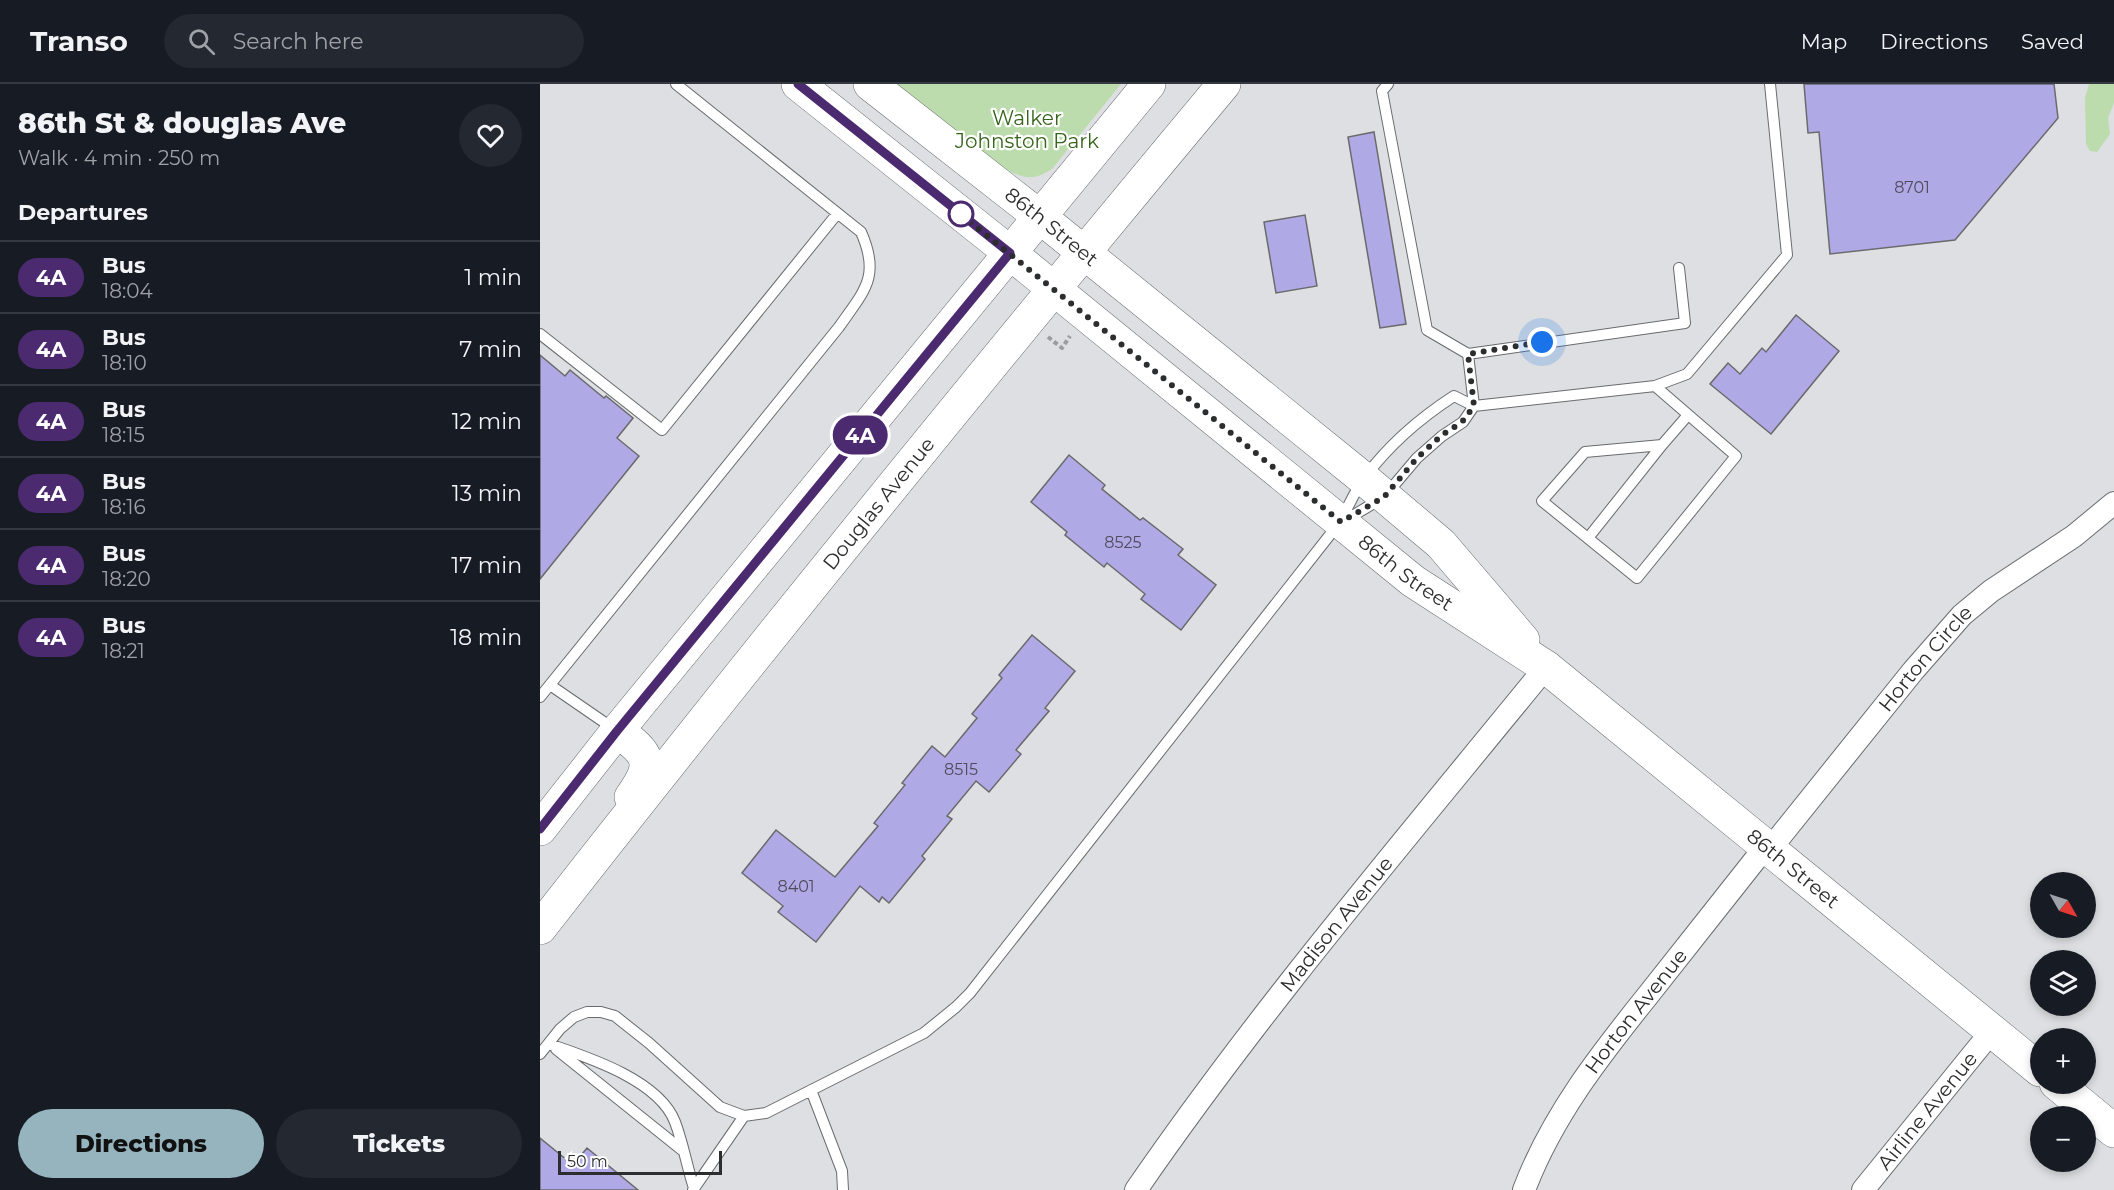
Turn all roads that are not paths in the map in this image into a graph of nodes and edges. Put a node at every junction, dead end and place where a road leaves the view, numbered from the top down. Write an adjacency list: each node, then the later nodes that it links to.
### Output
1 (676, 84): 8 (lane)
2 (798, 84): 11 (main road, 86th Street)
3 (870, 84): 9 (main road, 86th Street)
4 (1149, 84): 9 (main road)
5 (1224, 84): 10 (main road, Douglas Avenue)
6 (1388, 84): 15 (lane)
7 (1770, 84): 16 (lane)
8 (837, 214): 14 (lane); 25 (lane)
9 (1040, 217): 10 (main road, 86th Street); 11 (main road)
10 (1083, 252): 13 (main road, Douglas Avenue); 20 (main road, 86th Street)
11 (1010, 253): 13 (main road, 86th Street); 27 (main road)
12 (1679, 268): 15 (lane)
13 (1053, 288): 22 (main road, 86th Street); 30 (main road, Douglas Avenue)
14 (540, 334)
15 (1468, 354): 17 (lane)
16 (1655, 386): 17 (lane); 18 (lane)
17 (1474, 406): 20 (lane); 20 (lane)
18 (1688, 415): 19 (lane); 23 (lane)
19 (1662, 446): 23 (lane); 23 (lane)
20 (1374, 488): 22 (lane); 22 (lane); 24 (main road, 86th Street)
21 (2114, 503): 29 (street, Horton Circle)
22 (1341, 522): 24 (main road, 86th Street); 36 (lane)
23 (1588, 538)
24 (1546, 667): 29 (main road, 86th Street); 43 (street, Madison Avenue)
25 (550, 685): 26 (lane); 27 (lane)
26 (540, 697)
27 (617, 731): 28 (main road); 30 (main road)
28 (540, 829)
29 (1768, 848): 32 (main road, 86th Street); 44 (street, Horton Avenue)
30 (571, 888): 31 (main road, Douglas Avenue)
31 (540, 928)
32 (1992, 1031): 35 (main road, 86th Street); 45 (street, Airline Avenue)
33 (549, 1044): 34 (lane); 38 (lane); 40 (lane); 40 (lane)
34 (540, 1054)
35 (2030, 1062)
36 (811, 1090): 38 (lane); 42 (lane)
37 (2069, 1094): 39 (main road)
38 (744, 1116): 41 (lane)
39 (2114, 1131)
40 (682, 1150): 41 (lane)
41 (693, 1189)
42 (843, 1190)
43 (1136, 1190)
44 (1524, 1190)
45 (1863, 1190)

